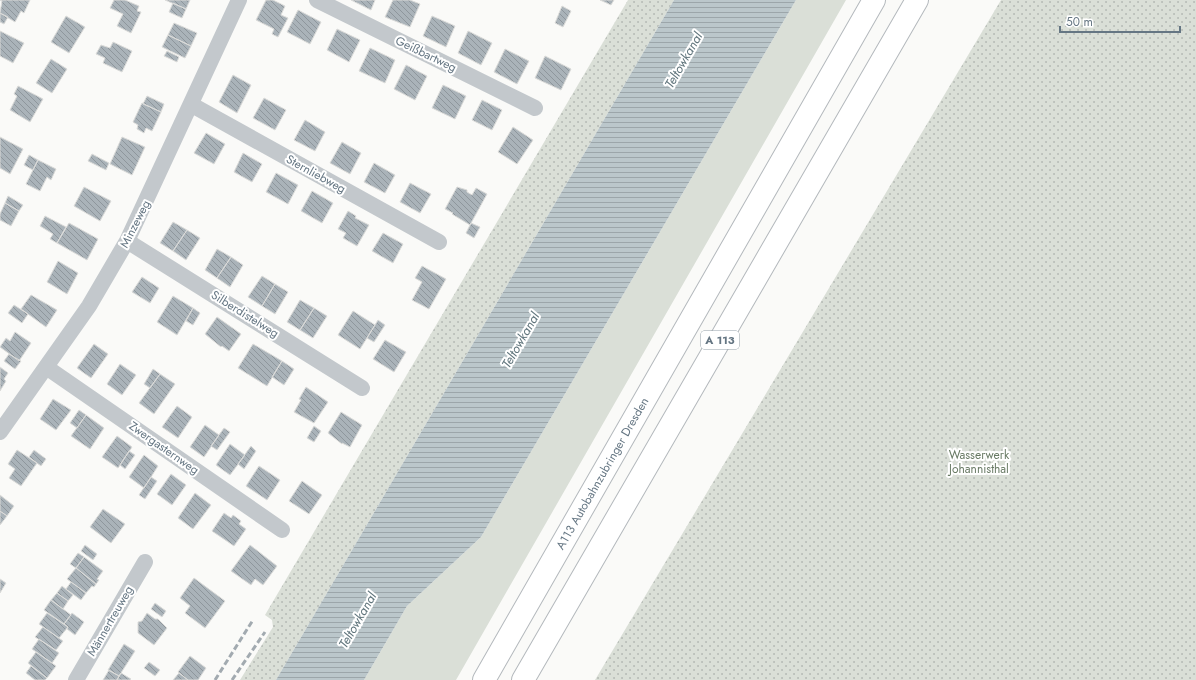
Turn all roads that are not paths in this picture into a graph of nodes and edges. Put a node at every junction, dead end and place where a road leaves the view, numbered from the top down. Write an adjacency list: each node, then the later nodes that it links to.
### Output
1 (239, 0): 5 (street, Minzeweg)
2 (317, 0): 6 (street, Geißbartweg)
3 (874, 0): 15 (highway, A113 Autobahnzubringer Dresden / A 113)
4 (917, 0): 16 (highway, A 113)
5 (192, 105): 7 (street, Minzeweg); 8 (street, Sternliebweg)
6 (535, 108)
7 (127, 241): 9 (street, Minzeweg); 10 (street, Silberdistelweg)
8 (440, 242)
9 (46, 367): 11 (street, Minzeweg); 12 (street, Zwergasternweg)
10 (362, 388)
11 (0, 432)
12 (282, 530)
13 (145, 562): 14 (street, Männertreuweg)
14 (76, 680)
15 (484, 680)
16 (523, 680)

